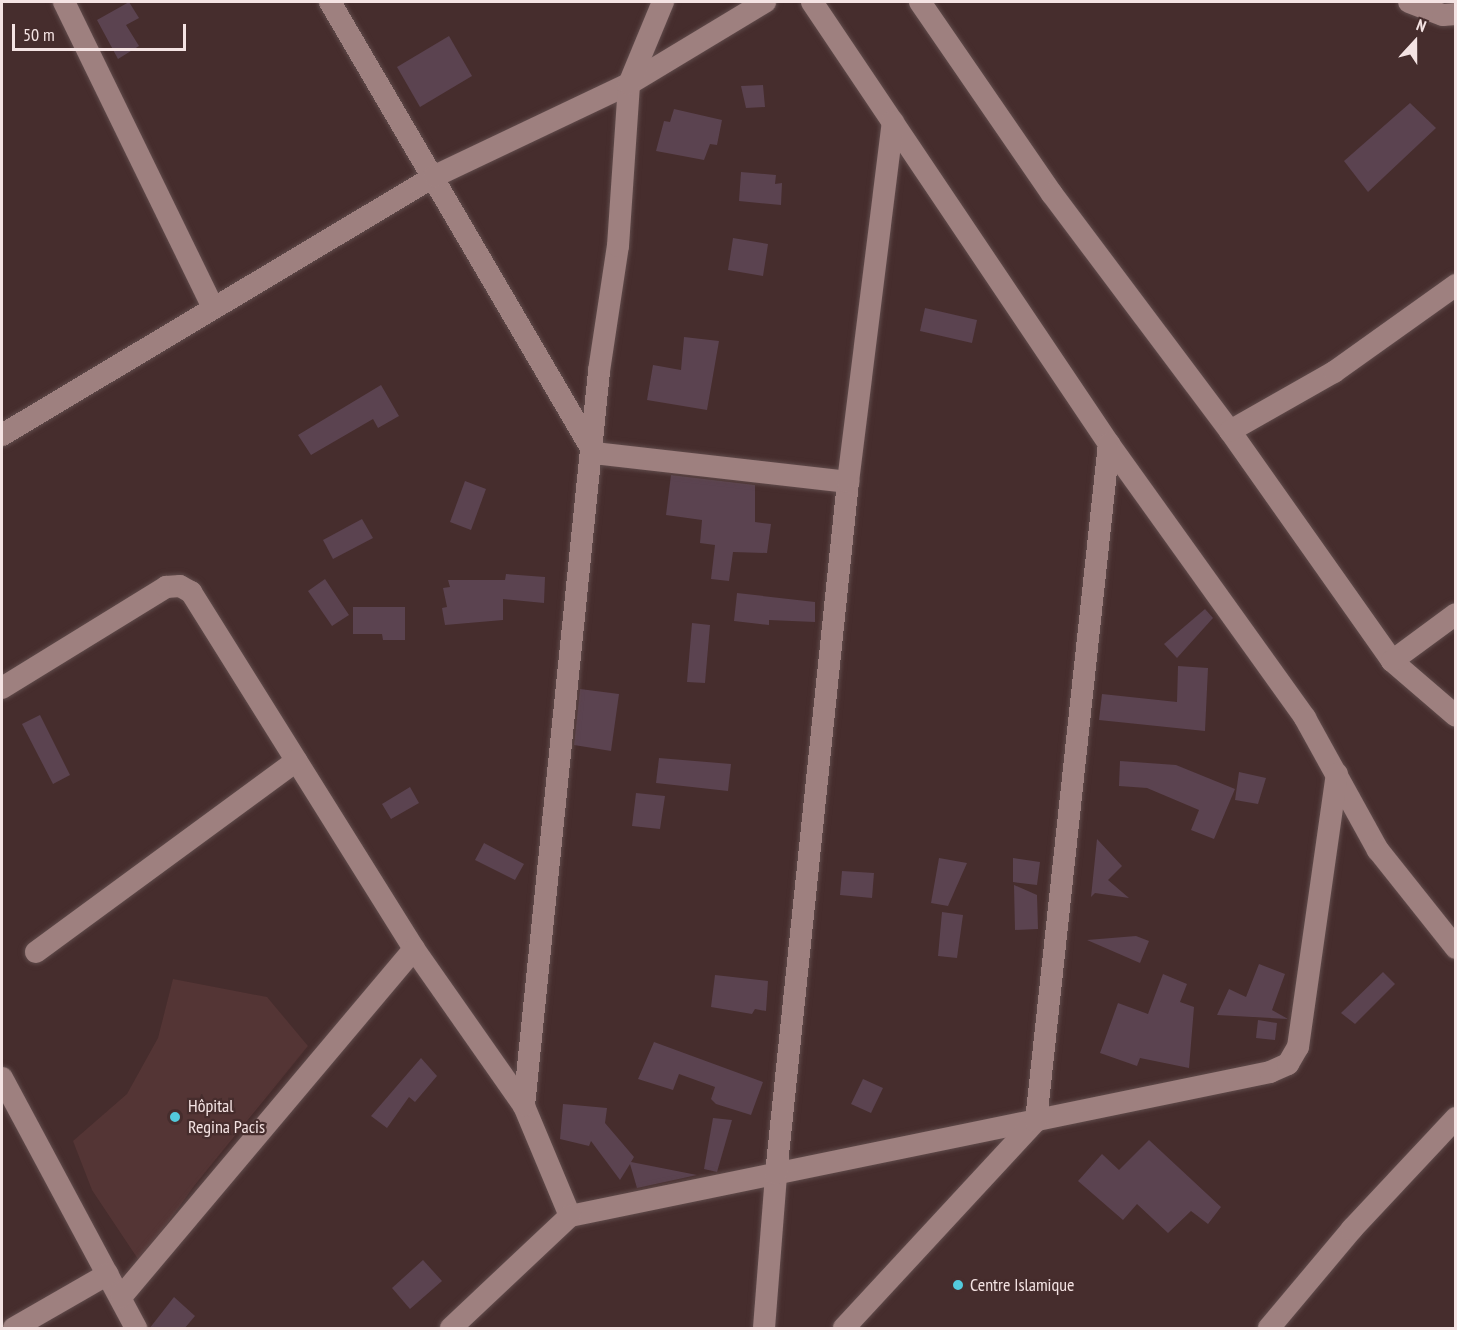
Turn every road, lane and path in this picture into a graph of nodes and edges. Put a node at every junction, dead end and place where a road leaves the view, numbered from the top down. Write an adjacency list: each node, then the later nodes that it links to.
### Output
1 (64, 2): 13 (street)
2 (330, 2): 11 (street)
3 (663, 2): 9 (street)
4 (765, 2): 9 (street)
5 (813, 2): 10 (street)
6 (920, 2): 15 (street)
7 (1409, 2): 8 (street)
8 (1455, 14)
9 (629, 84): 11 (street); 17 (street)
10 (893, 122): 16 (street); 18 (street)
11 (435, 176): 13 (street); 17 (street)
12 (1455, 285): 15 (street)
13 (213, 307): 14 (street)
14 (3, 430)
15 (1230, 431): 20 (street)
16 (1109, 444): 24 (street); 31 (street)
17 (594, 453): 18 (street); 29 (street)
18 (848, 482): 32 (street)
19 (1455, 614): 20 (street)
20 (1392, 661): 22 (street)
21 (2, 688): 23 (street)
22 (1455, 716)
23 (296, 761): 26 (street); 27 (street)
24 (1338, 774): 25 (street); 31 (street)
25 (1455, 948)
26 (414, 949): 29 (street); 35 (street)
27 (36, 952)
28 (2, 1078): 34 (street)
29 (524, 1106): 33 (street)
30 (1455, 1118): 41 (street)
31 (1036, 1121): 32 (street); 40 (street)
32 (776, 1174): 33 (street); 39 (street)
33 (570, 1216): 38 (street)
34 (108, 1274): 35 (street); 36 (street)
35 (121, 1297): 37 (street)
36 (14, 1329)
37 (136, 1329)
38 (451, 1329)
39 (764, 1329)
40 (844, 1329)
41 (1269, 1329)

